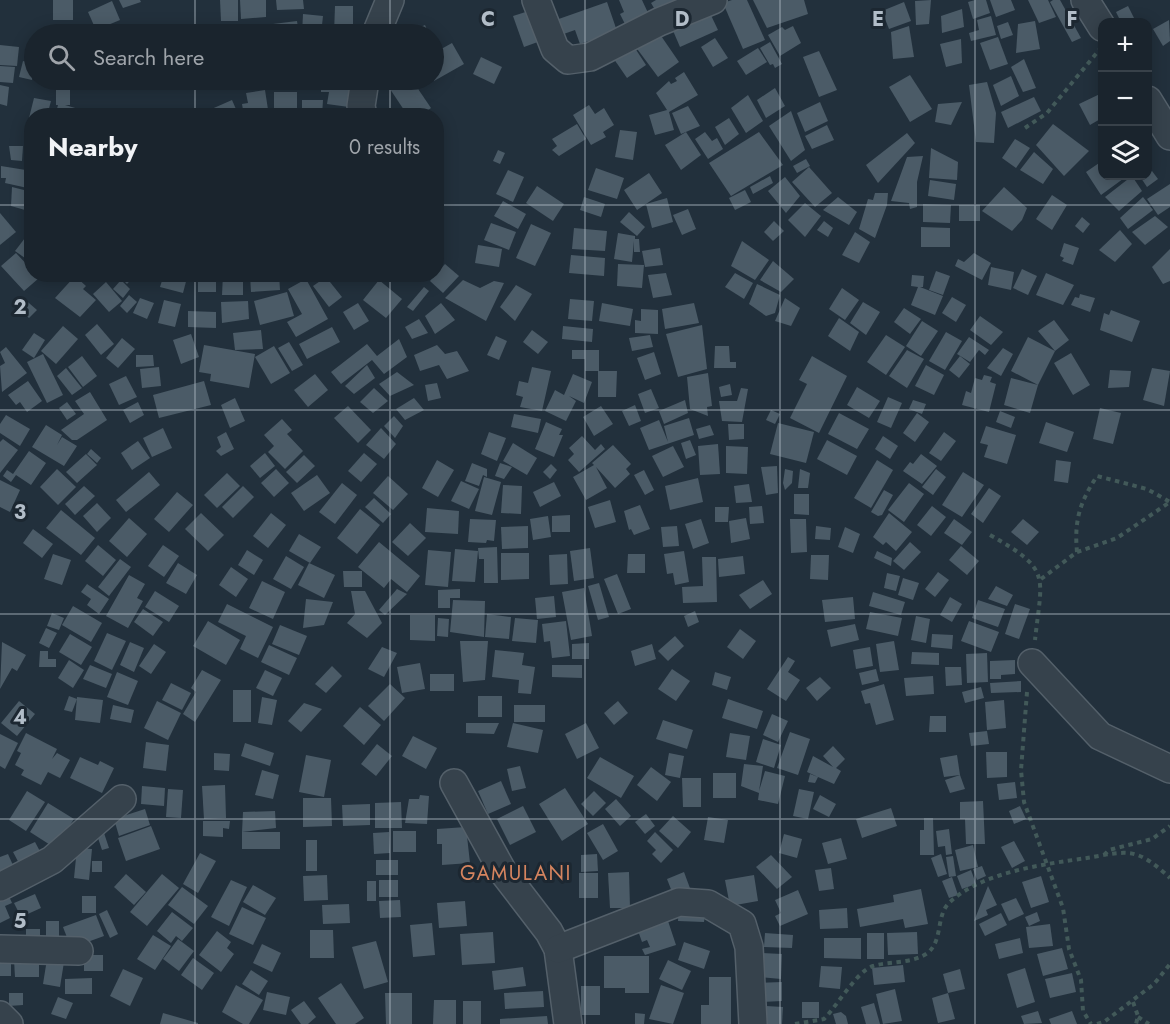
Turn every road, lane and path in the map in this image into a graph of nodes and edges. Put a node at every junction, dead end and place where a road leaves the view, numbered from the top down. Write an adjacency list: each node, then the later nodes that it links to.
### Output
1 (390, 0): 6 (street)
2 (536, 0): 3 (street)
3 (713, 0)
4 (1085, 0): 5 (street)
5 (1098, 21)
6 (380, 24)
7 (1098, 51): 11 (path)
8 (363, 90): 10 (street)
9 (1152, 106): 12 (street)
10 (361, 108)
11 (1025, 128)
12 (1170, 136)
13 (1170, 502): 15 (path); 15 (path)
14 (990, 535): 16 (path)
15 (1077, 552): 16 (path)
16 (1041, 579): 17 (path)
17 (1032, 663): 18 (street); 23 (path)
18 (1170, 768)
19 (454, 783): 27 (street)
20 (122, 799): 25 (street)
21 (1170, 826): 22 (path)
22 (1104, 856): 23 (path); 24 (path)
23 (1047, 864): 36 (path); 37 (path)
24 (1170, 878)
25 (0, 887)
26 (0, 949): 28 (street)
27 (558, 949): 34 (street); 35 (street)
28 (79, 951)
29 (1170, 964): 30 (path)
30 (1132, 1002): 32 (path); 38 (path)
31 (0, 1015): 33 (street)
32 (1138, 1016): 39 (path); 40 (path)
33 (9, 1024)
34 (568, 1024)
35 (753, 1024)
36 (795, 1024)
37 (1091, 1024)
38 (1097, 1024)
39 (1136, 1024)
40 (1149, 1024)

